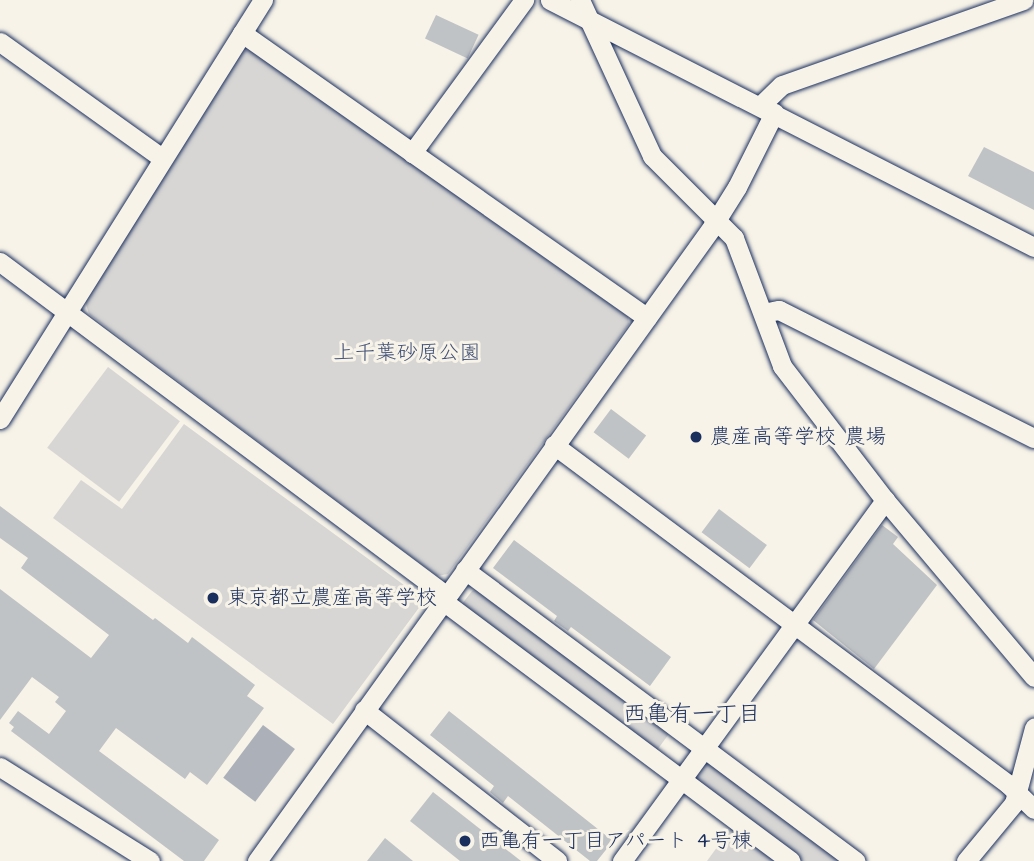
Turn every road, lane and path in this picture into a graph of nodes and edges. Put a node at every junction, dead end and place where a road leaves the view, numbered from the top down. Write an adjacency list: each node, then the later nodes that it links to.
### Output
1 (263, 0): 7 (street)
2 (524, 0): 10 (street)
3 (550, 0): 6 (street)
4 (580, 0): 6 (street)
5 (1024, 0): 9 (street)
6 (588, 19): 9 (street); 12 (street)
7 (242, 33): 10 (street); 11 (street)
8 (0, 42): 11 (street)
9 (767, 109): 12 (street); 13 (street)
10 (412, 153): 17 (street)
11 (162, 158): 15 (street)
12 (717, 219): 16 (street); 17 (street)
13 (1034, 247)
14 (0, 262): 15 (street)
15 (67, 311): 18 (street); 23 (street)
16 (763, 313): 19 (street); 21 (street)
17 (647, 318): 20 (street)
18 (0, 419)
19 (1034, 438)
20 (554, 446): 22 (street); 24 (street)
21 (885, 499): 24 (street); 25 (street)
22 (465, 570): 23 (street); 28 (street)
23 (445, 599): 26 (street); 30 (street)
24 (794, 625): 28 (street); 31 (street)
25 (1034, 677)
26 (364, 710): 34 (street); 35 (street)
27 (1034, 728): 31 (street)
28 (704, 748): 30 (street); 38 (street)
29 (0, 767): 33 (street)
30 (681, 780): 36 (street); 37 (street)
31 (1017, 793): 32 (street); 39 (street)
32 (1034, 809)
33 (150, 861)
34 (257, 861)
35 (557, 861)
36 (622, 861)
37 (790, 861)
38 (856, 861)
39 (967, 861)

